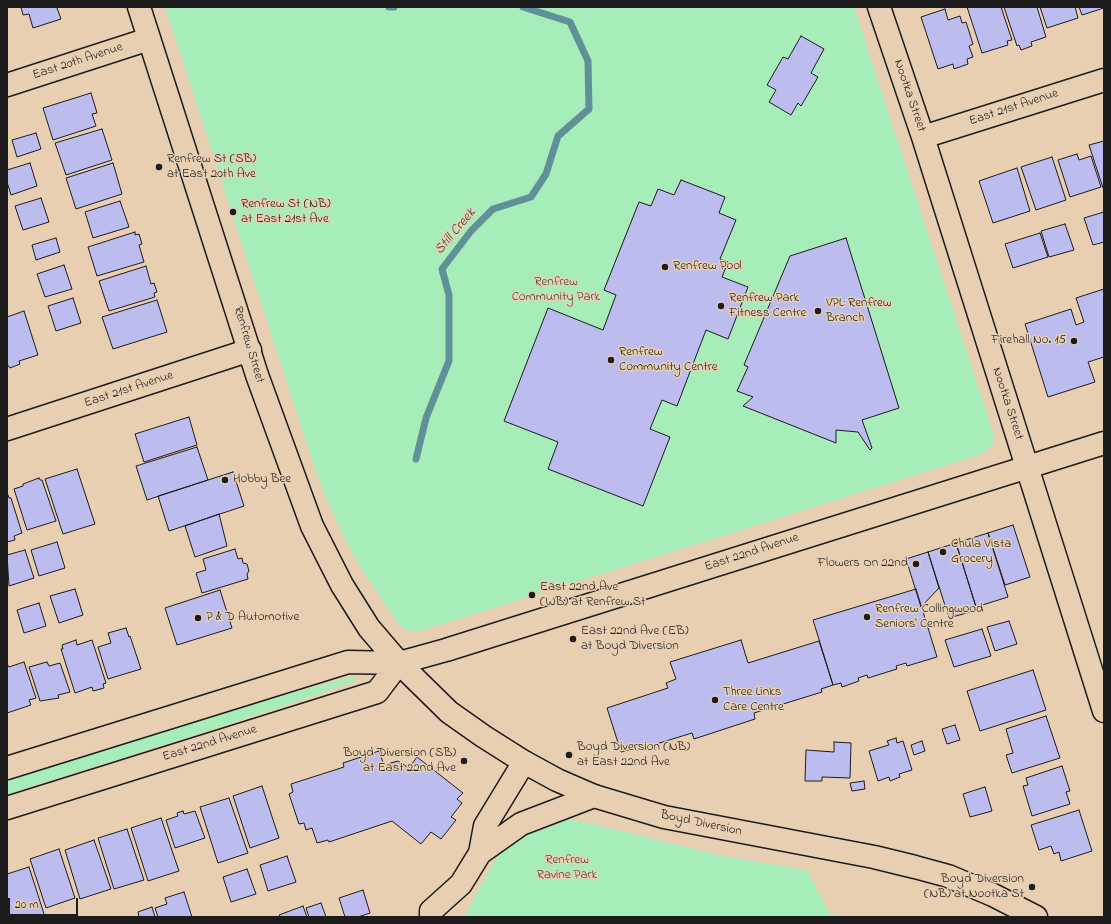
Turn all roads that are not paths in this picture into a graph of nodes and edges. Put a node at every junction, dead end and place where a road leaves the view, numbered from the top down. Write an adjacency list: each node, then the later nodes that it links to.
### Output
1 (139, 7): 3 (street, Renfrew Street)
2 (879, 7): 6 (street, Nootka Street)
3 (149, 39): 5 (street, East 20th Avenue); 7 (street, Renfrew Street)
4 (1104, 80): 6 (street, East 21st Avenue)
5 (7, 85)
6 (923, 137): 10 (street, Nootka Street)
7 (250, 350): 8 (street, East 21st Avenue); 11 (street, Renfrew Street)
8 (7, 428)
9 (1104, 443): 10 (street, East 22nd Avenue)
10 (1027, 467): 11 (street, East 22nd Avenue); 12 (street, Nootka Street)
11 (399, 663): 13 (street, Boyd Diversion); 14 (street, East 22nd Avenue); 16 (street, East 22nd Avenue)
12 (1104, 711)
13 (524, 762): 15 (street, Boyd Diversion); 17 (street)
14 (7, 768)
15 (594, 796): 17 (street); 19 (street, Boyd Diversion)
16 (7, 808)
17 (480, 853): 18 (street)
18 (431, 917)
19 (1036, 917)

